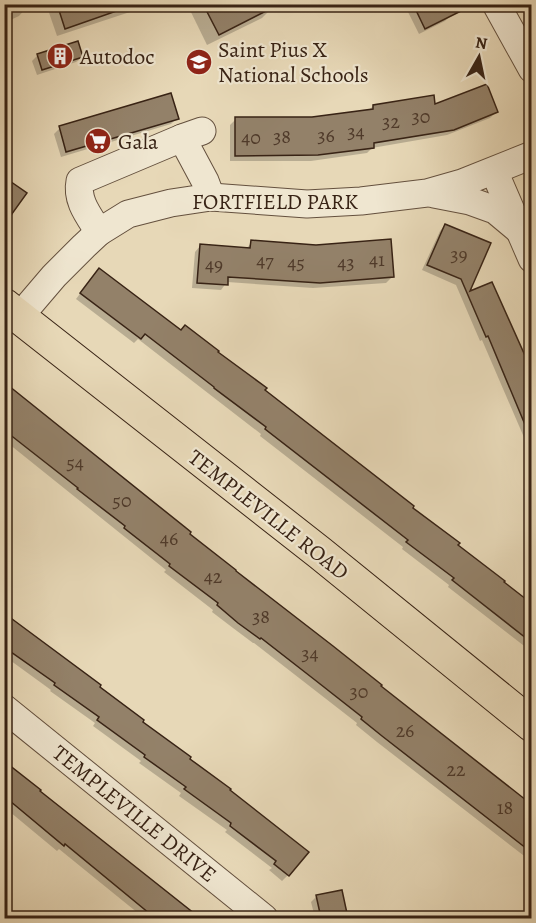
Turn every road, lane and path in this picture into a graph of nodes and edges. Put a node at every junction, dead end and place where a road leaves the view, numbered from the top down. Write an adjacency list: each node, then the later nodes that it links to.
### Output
1 (496, 4): 2 (street)
2 (531, 69)
3 (531, 155): 4 (street, FORTFIELD PARK)
4 (494, 171): 5 (street, FORTFIELD PARK); 7 (street)
5 (427, 193): 6 (street, FORTFIELD PARK); 7 (street)
6 (211, 197): 8 (street, FORTFIELD PARK); 8 (street)
7 (519, 230): 9 (street)
8 (99, 232): 10 (street, FORTFIELD PARK)
9 (531, 260)
10 (12, 311): 12 (main road, TEMPLEVILLE ROAD)
11 (4, 708): 13 (street, TEMPLEVILLE DRIVE)
12 (531, 725)
13 (264, 918)

